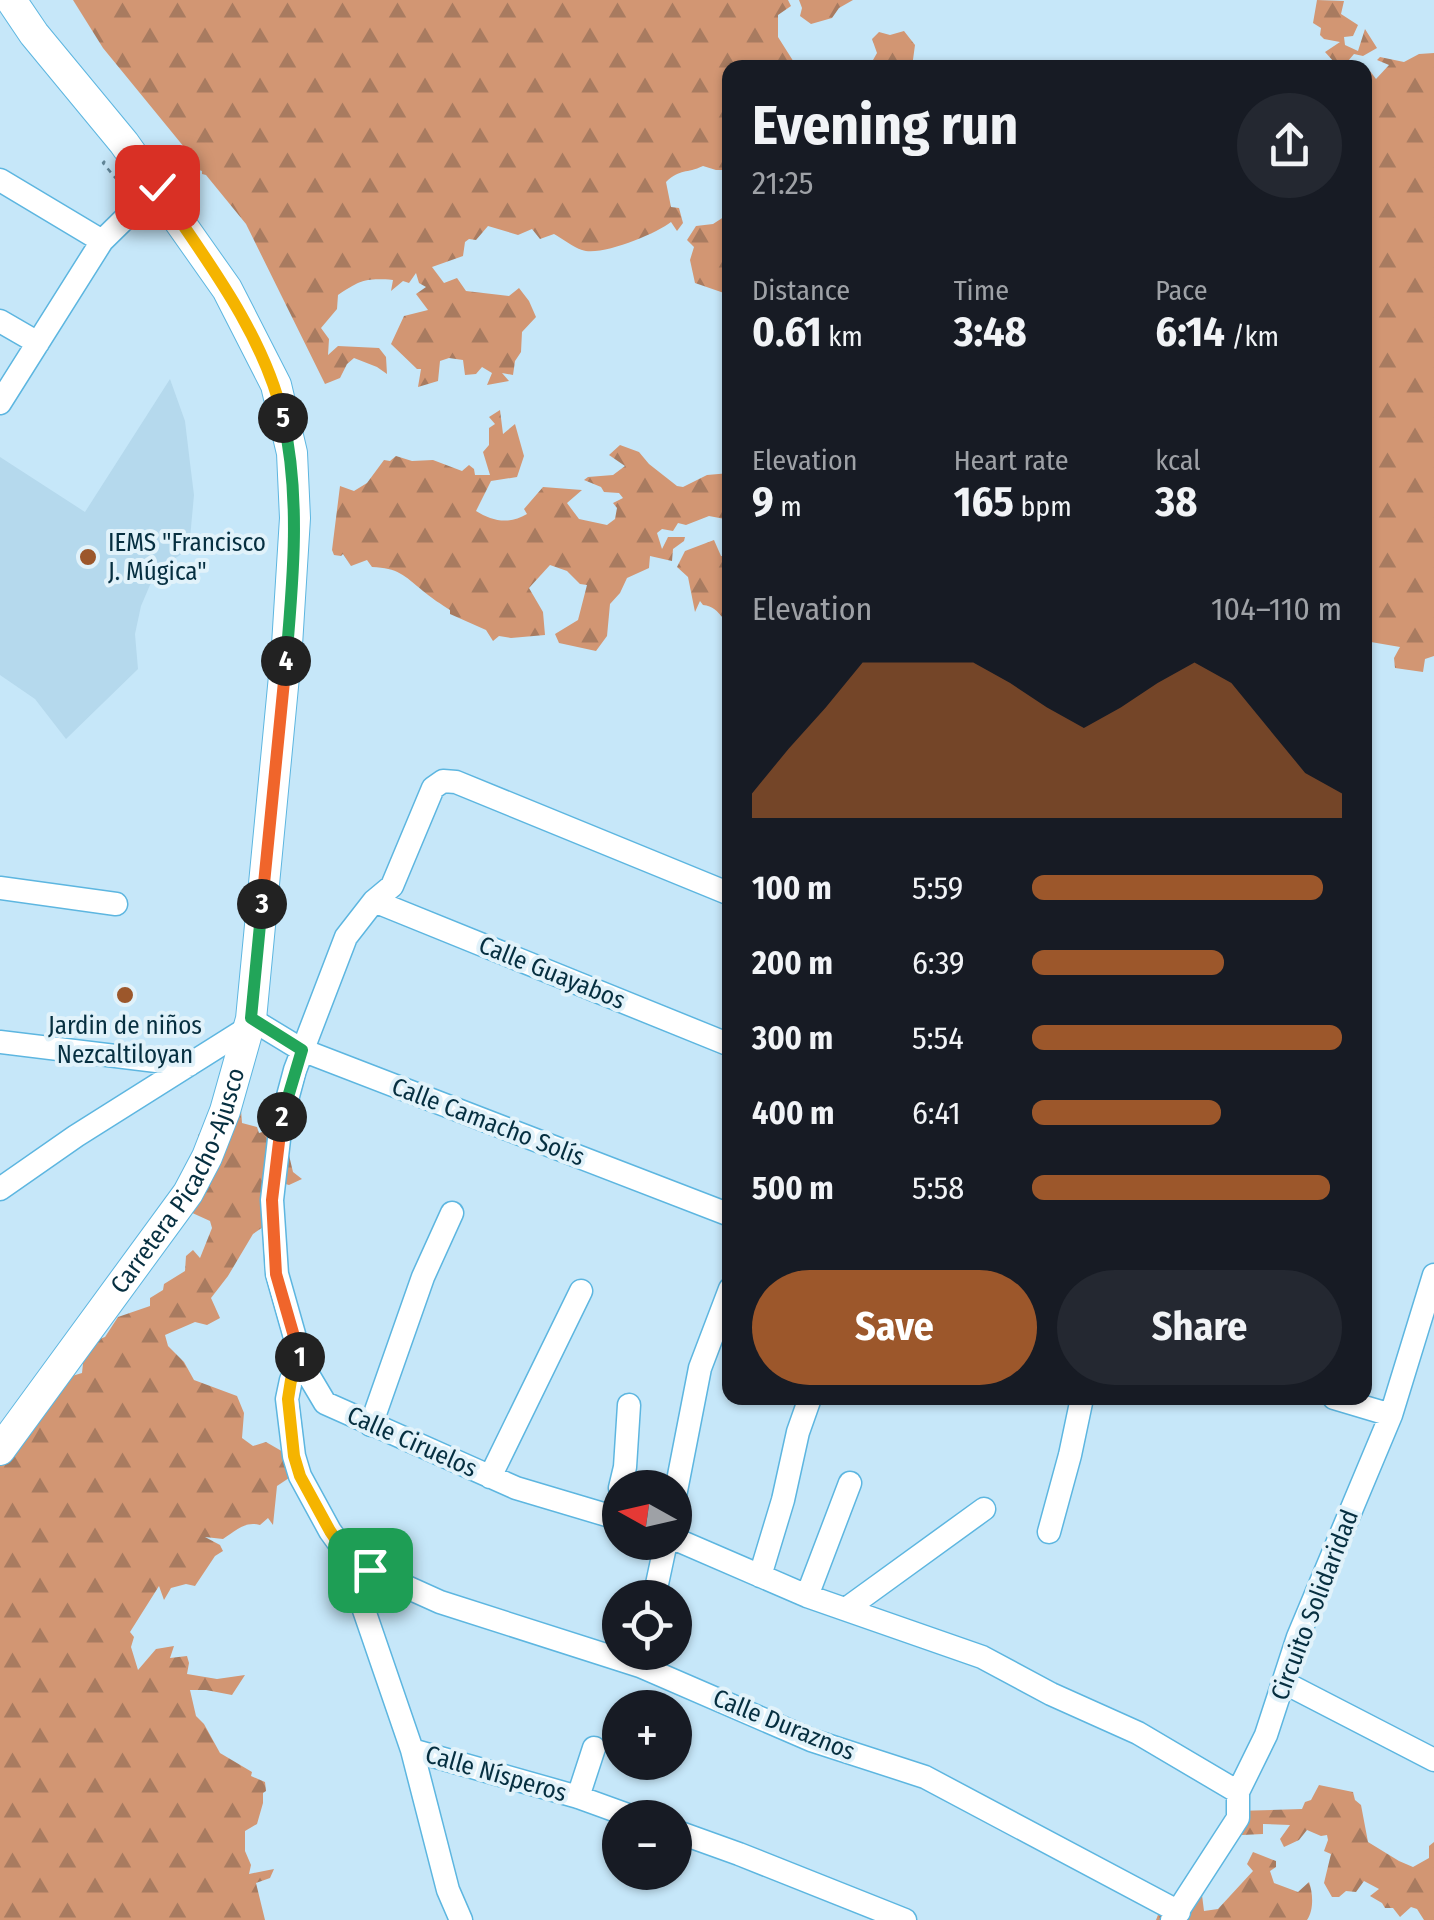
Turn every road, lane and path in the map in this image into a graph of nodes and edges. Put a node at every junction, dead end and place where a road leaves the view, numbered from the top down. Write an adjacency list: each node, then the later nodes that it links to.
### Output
1 (11, 0): 3 (main road, Carretera Picacho-Ajusco)
2 (103, 163): 3 (path, bridge)
3 (158, 172): 5 (street); 13 (main road, Carretera Picacho-Ajusco)
4 (0, 180): 5 (street)
5 (102, 241): 7 (street)
6 (0, 321): 7 (street)
7 (38, 342): 8 (street)
8 (0, 403)
9 (0, 888): 12 (street)
10 (722, 891): 11 (street, Calle Ciruelos)
11 (374, 901): 15 (street, Calle Guayabos); 16 (street, Calle Ciruelos)
12 (116, 904)
13 (250, 1023): 16 (street, Calle Camacho Solís); 17 (street); 31 (main road, Carretera Picacho-Ajusco)
14 (0, 1042): 17 (street)
15 (722, 1042)
16 (302, 1050): 19 (street, Calle Camacho Solís); 24 (street, Calle Ciruelos)
17 (189, 1065): 18 (street)
18 (0, 1189)
19 (722, 1212)
20 (452, 1213): 30 (street)
21 (1434, 1275): 29 (street, Circuito Solidaridad)
22 (581, 1291): 34 (street)
23 (722, 1309): 33 (street)
24 (303, 1366): 30 (street, Calle Ciruelos); 40 (street, Calle Duraznos)
25 (629, 1404): 32 (street)
26 (808, 1405): 41 (street)
27 (1080, 1405): 38 (street)
28 (1357, 1405): 29 (street)
29 (1391, 1415): 46 (street, Circuito Solidaridad)
30 (372, 1426): 34 (street, Calle Ciruelos)
31 (0, 1450)
32 (624, 1470)
33 (680, 1470)
34 (490, 1477): 37 (street, Calle Ciruelos)
35 (850, 1483): 42 (street)
36 (984, 1509): 43 (street)
37 (602, 1514)
38 (1050, 1532)
39 (692, 1546): 41 (street)
40 (343, 1550): 44 (street, Calle Duraznos); 48 (street)
41 (760, 1576): 42 (street)
42 (807, 1596): 43 (street)
43 (846, 1609): 50 (street)
44 (602, 1648)
45 (664, 1670): 54 (street, Calle Duraznos)
46 (1283, 1682): 49 (street); 50 (street, Circuito Solidaridad)
47 (594, 1748): 51 (street)
48 (412, 1750): 51 (street, Calle Nísperos); 55 (street)
49 (1434, 1760)
50 (1238, 1792): 54 (street, Circuito Solidaridad)
51 (578, 1797): 52 (street, Calle Nísperos)
52 (602, 1806)
53 (692, 1838): 56 (street)
54 (1176, 1916)
55 (461, 1920)
56 (905, 1920)

